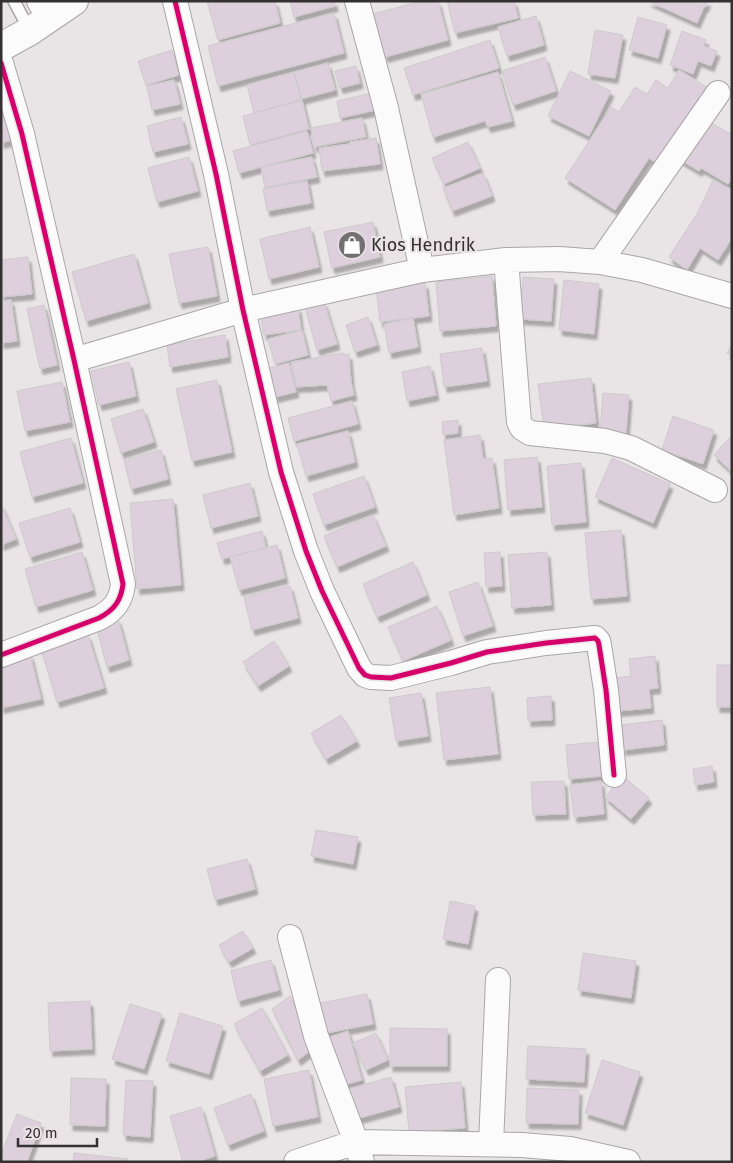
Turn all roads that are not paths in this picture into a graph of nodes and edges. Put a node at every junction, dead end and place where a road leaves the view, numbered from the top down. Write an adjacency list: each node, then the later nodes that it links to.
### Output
1 (14, 1): 5 (lane)
2 (74, 1): 5 (main road)
3 (175, 1): 13 (street)
4 (357, 1): 11 (street)
5 (40, 17): 6 (main road)
6 (1, 47)
7 (1, 63): 14 (street)
8 (718, 93): 10 (street)
9 (506, 260): 10 (street); 11 (street); 15 (street)
10 (600, 262): 12 (street)
11 (422, 270): 13 (street)
12 (732, 296)
13 (243, 310): 14 (street); 17 (street)
14 (74, 360): 16 (street)
15 (716, 490)
16 (1, 655)
17 (614, 775)
18 (290, 937): 21 (street)
19 (498, 980): 20 (street)
20 (491, 1144): 21 (street); 22 (street)
21 (359, 1152): 23 (street)
22 (522, 1153): 24 (street)
23 (296, 1162)
24 (628, 1162)

